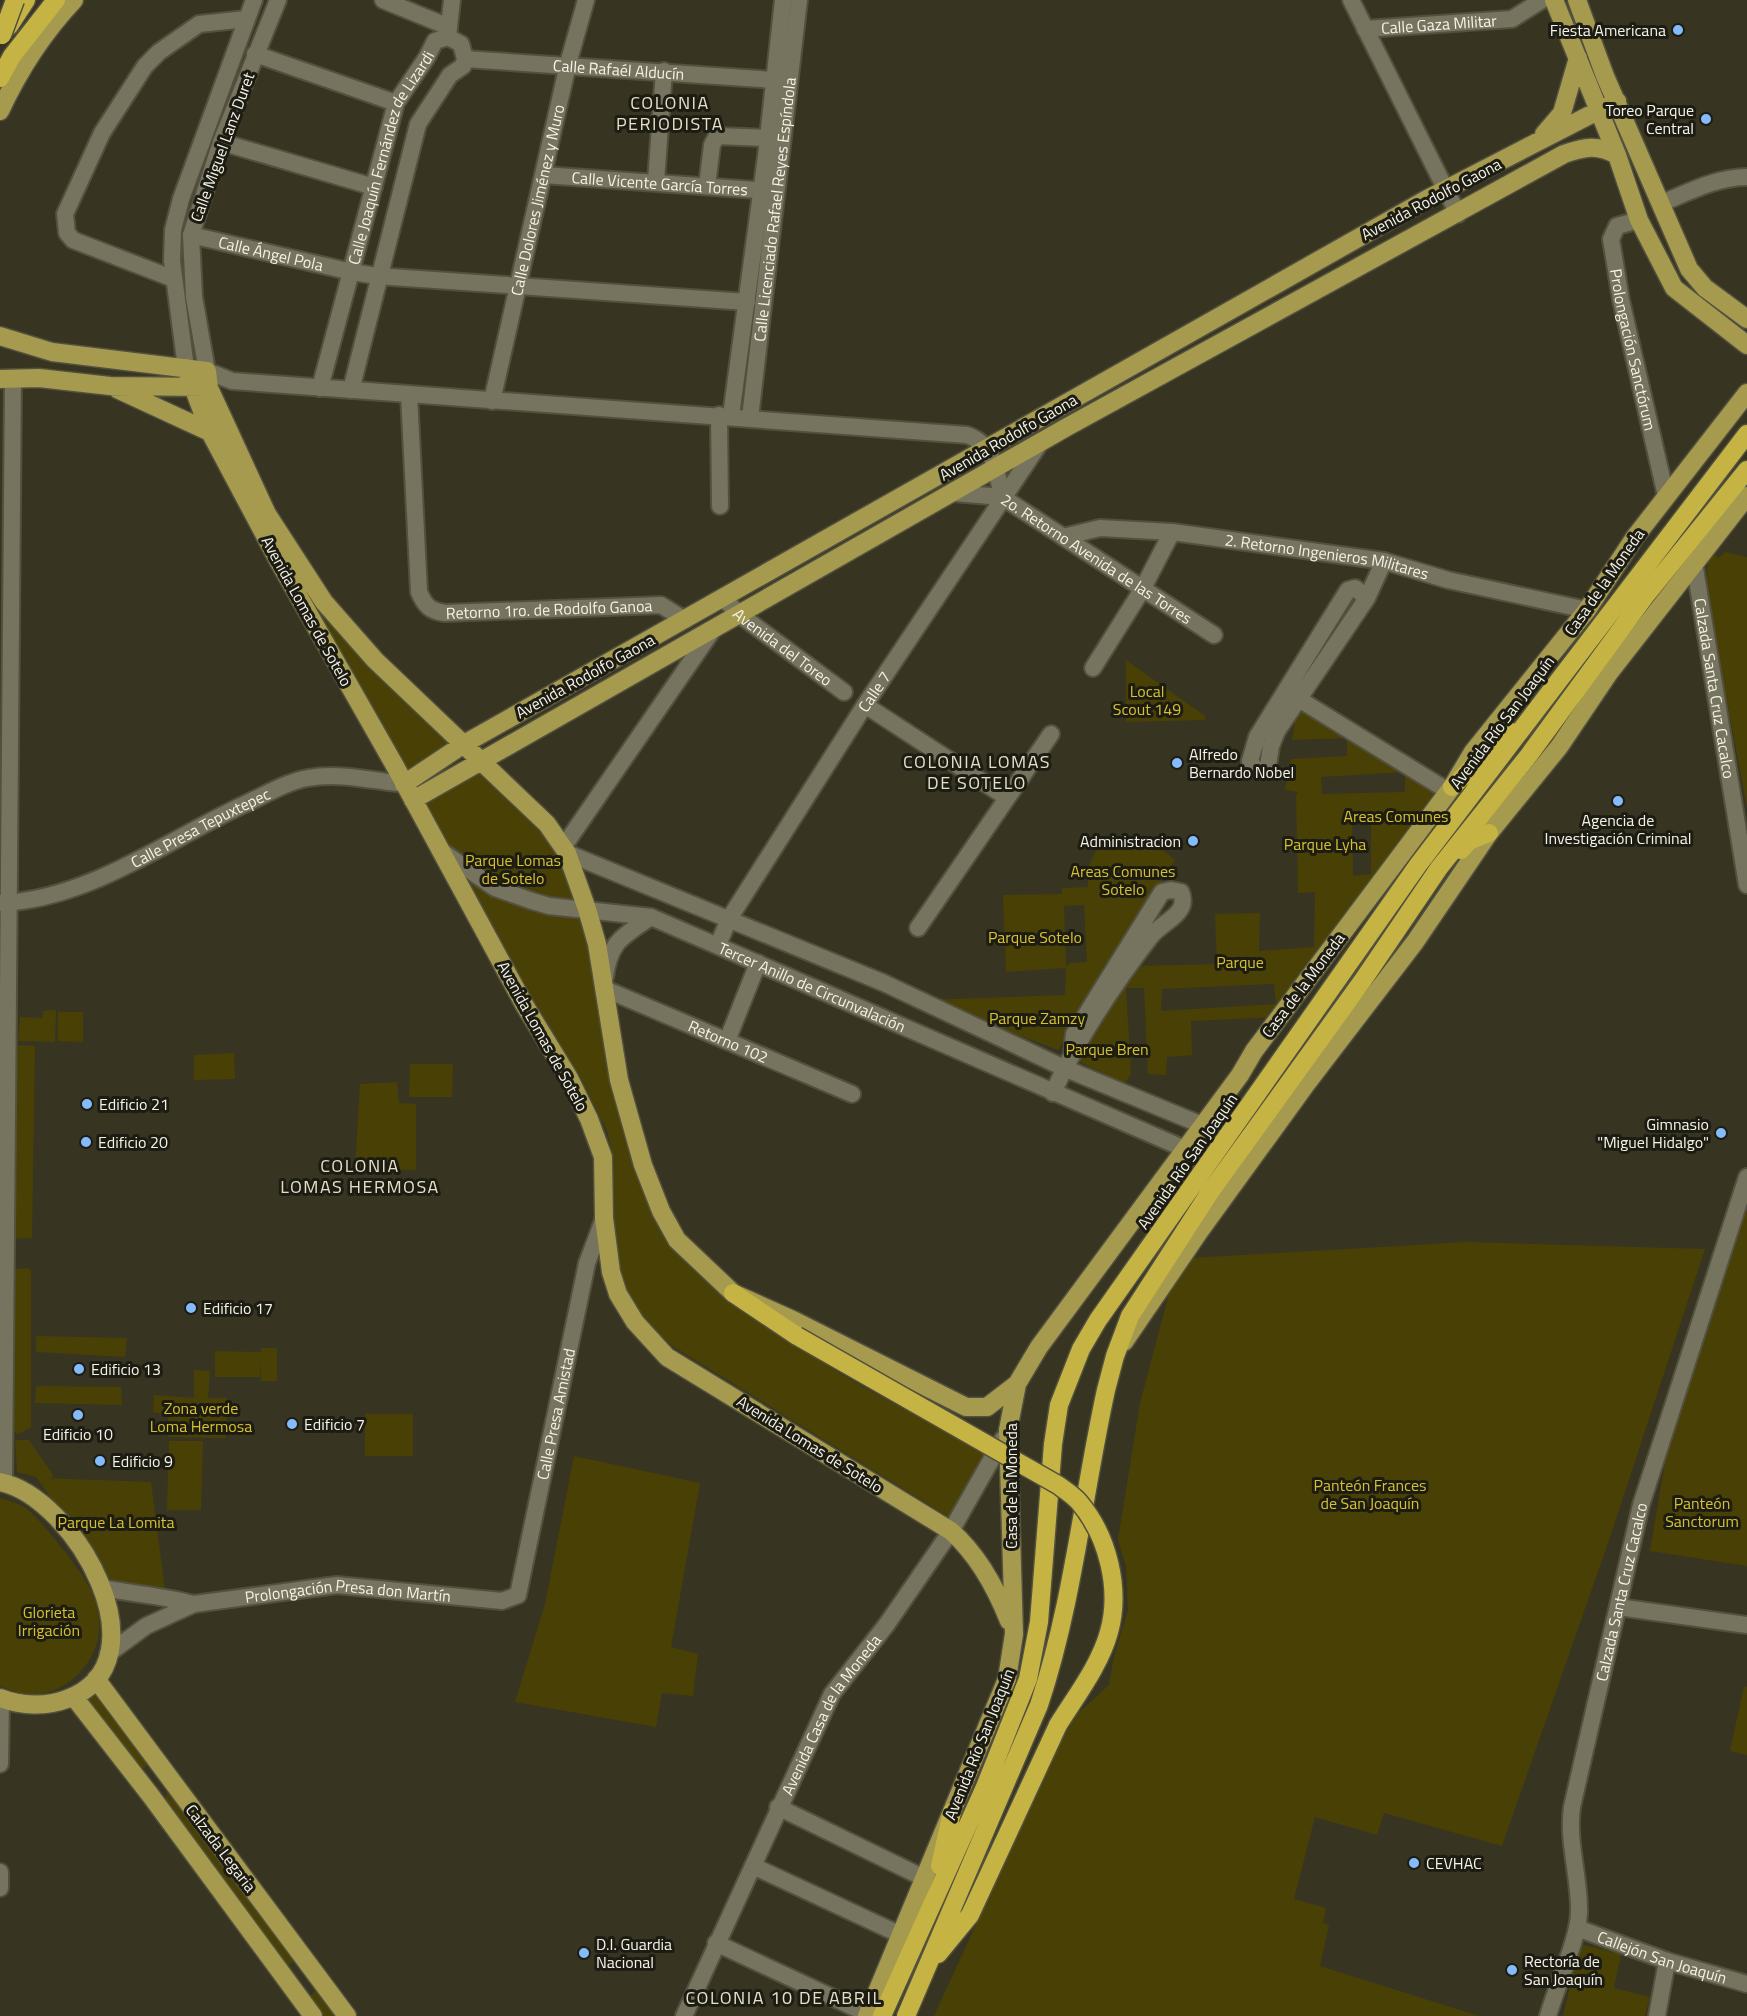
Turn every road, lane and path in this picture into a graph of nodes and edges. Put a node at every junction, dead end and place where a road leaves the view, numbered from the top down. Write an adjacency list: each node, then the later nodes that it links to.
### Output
1 (16, 0): 19 (highway, bridge)
2 (26, 0): 19 (highway, bridge)
3 (45, 0): 25 (highway)
4 (56, 0): 29 (highway)
5 (74, 0): 34 (main road)
6 (254, 0): 17 (street, Calle Miguel Lanz Duret)
7 (278, 0): 21 (street, Calle Miguel Lanz Duret)
8 (382, 0): 20 (street)
9 (452, 0): 20 (street)
10 (586, 0): 26 (street, Calle Dolores Jiménez y Muro)
11 (783, 0): 30 (street, Calle Licenciado Rafael Reyes Espíndola)
12 (799, 0): 44 (street, Calle Licenciado Rafael Reyes Espíndola)
13 (1351, 0): 18 (street)
14 (1542, 0): 18 (street, Calle Gaza Militar)
15 (1554, 0): 23 (main road)
16 (1577, 0): 31 (main road)
17 (246, 19): 52 (street, Calle Miguel Lanz Duret); 52 (street)
18 (1365, 29): 45 (street)
19 (1, 32)
20 (448, 32): 22 (street, Calle Joaquín Fernández de Lizardi); 24 (street, Calle Joaquín Fernández de Lizardi)
21 (255, 54): 32 (street); 36 (street, Calle Miguel Lanz Duret)
22 (427, 57): 28 (street); 32 (street, Calle Joaquín Fernández de Lizardi)
23 (1578, 58): 33 (main road); 37 (main road)
24 (465, 59): 26 (street, Calle Rafaél Alducín); 28 (street, Calle Joaquín Fernández de Lizardi)
25 (0, 63)
26 (568, 64): 27 (street, Calle Rafaél Alducín); 39 (street, Calle Dolores Jiménez y Muro)
27 (664, 71): 30 (street, Calle Rafaél Alducín); 41 (street)
28 (450, 75): 51 (street, Calle Joaquín Fernández de Lizardi)
29 (0, 78)
30 (774, 80): 35 (street, Calle Licenciado Rafael Reyes Espíndola)
31 (1617, 101): 33 (main road, Avenida Rodolfo Gaona); 46 (main road)
32 (396, 103): 43 (street, Calle Joaquín Fernández de Lizardi)
33 (1599, 110): 37 (main road, Avenida Rodolfo Gaona); 38 (main road)
34 (0, 111)
35 (767, 138): 42 (street); 44 (street, Calle Licenciado Rafael Reyes Espíndola)
36 (221, 142): 43 (street); 49 (street, Calle Miguel Lanz Duret)
37 (1538, 142): 45 (main road, Avenida Rodolfo Gaona)
38 (1617, 154): 47 (main road, Avenida Rodolfo Gaona); 48 (main road)
39 (543, 175): 41 (street, Calle Vicente García Torres); 53 (street, Calle Dolores Jiménez y Muro)
40 (1747, 177): 46 (street)
41 (656, 181): 42 (street, Calle Vicente García Torres)
42 (707, 186): 44 (street, Calle Vicente García Torres)
43 (374, 187): 50 (street, Calle Joaquín Fernández de Lizardi)
44 (769, 190): 54 (street, Calle Licenciado Rafael Reyes Espíndola); 70 (street, Calle Licenciado Rafael Reyes Espíndola)
45 (1446, 190): 47 (street); 55 (main road, Avenida Rodolfo Gaona)
46 (1662, 203): 56 (main road)
47 (1458, 214): 57 (main road, Avenida Rodolfo Gaona)
48 (1640, 220): 59 (main road); 78 (street, Prolongación Sanctórum)
49 (191, 235): 50 (street, Calle Ángel Pola); 62 (street, Calle Miguel Lanz Duret)
50 (352, 272): 51 (street, Calle Ángel Pola); 64 (street, Calle Joaquín Fernández de Lizardi)
51 (377, 276): 53 (street, Calle Ángel Pola); 65 (street, Calle Joaquín Fernández de Lizardi)
52 (174, 279): 60 (street, Calle Miguel Lanz Duret)
53 (519, 286): 54 (street, Calle Ángel Pola); 68 (street, Calle Dolores Jiménez y Muro)
54 (747, 302): 69 (street, Calle Licenciado Rafael Reyes Espíndola)
55 (1228, 312): 57 (main road); 74 (main road, Avenida Rodolfo Gaona)
56 (1747, 320)
57 (1240, 333): 73 (main road, Avenida Rodolfo Gaona)
58 (0, 336): 60 (main road)
59 (1747, 345)
60 (186, 368): 62 (main road, Avenida Lomas de Sotelo)
61 (6, 379): 63 (main road); 109 (street)
62 (203, 382): 63 (main road); 64 (street); 71 (main road, Avenida Lomas de Sotelo); 98 (main road, Avenida Lomas de Sotelo)
63 (110, 386): 71 (main road)
64 (320, 388): 65 (street)
65 (351, 390): 67 (street)
66 (1747, 393): 78 (main road, Casa de la Moneda)
67 (409, 394): 68 (street); 90 (street, Retorno 1ro. de Rodolfo Ganoa)
68 (492, 401): 69 (street)
69 (725, 416): 70 (street); 81 (street, Calle Licenciado Rafael Reyes Espíndola)
70 (750, 418): 74 (street)
71 (210, 432): 100 (main road, Avenida Lomas de Sotelo)
72 (1745, 437): 96 (highway, Avenida Río San Joaquín)
73 (1040, 443): 75 (main road, Avenida Rodolfo Gaona); 80 (street, Calle 7)
74 (988, 448): 75 (street, 2o. Retorno Avenida de las Torres); 87 (main road, Avenida Rodolfo Gaona)
75 (996, 470): 77 (main road, Avenida Rodolfo Gaona); 80 (street, 2o. Retorno Avenida de las Torres)
76 (1747, 470): 107 (highway)
77 (954, 493): 80 (street); 89 (main road, Avenida Rodolfo Gaona)
78 (1666, 496): 88 (main road, Casa de la Moneda)
79 (1747, 496): 85 (main road)
80 (1002, 497): 83 (street, 2o. Retorno Avenida de las Torres); 95 (street, Calle 7)
81 (720, 506)
82 (1172, 532): 83 (street, 2. Retorno Ingenieros Militares); 84 (street, 2. Retorno Ingenieros Militares); 86 (street)
83 (1063, 537): 86 (street, 2o. Retorno Avenida de las Torres)
84 (1384, 561): 88 (street, 2. Retorno Ingenieros Militares); 101 (street)
85 (1694, 562): 104 (main road); 108 (street, Calzada Santa Cruz Cacalco)
86 (1142, 590): 92 (street, 2o. Retorno Avenida de las Torres); 93 (street)
87 (724, 599): 89 (street, Avenida del Toreo); 90 (main road, Avenida Rodolfo Gaona)
88 (1587, 610): 101 (main road, Casa de la Moneda)
89 (740, 615): 91 (main road, Avenida Rodolfo Gaona); 94 (street, Avenida del Toreo)
90 (685, 620): 98 (main road, Avenida Rodolfo Gaona)
91 (712, 631): 99 (main road, Avenida Rodolfo Gaona); 106 (street)
92 (1214, 635)
93 (1093, 668)
94 (844, 692)
95 (865, 705): 102 (street); 112 (street, Calle 7)
96 (1528, 722): 101 (highway); 152 (highway, Avenida Río San Joaquín)
97 (1051, 734): 102 (street)
98 (464, 744): 99 (main road, Avenida Lomas de Sotelo); 100 (main road, Avenida Rodolfo Gaona)
99 (483, 762): 103 (main road, Avenida Rodolfo Gaona); 106 (main road, Avenida Lomas de Sotelo)
100 (405, 783): 103 (main road, Avenida Lomas de Sotelo); 109 (street, Calle Presa Tepuxtepec)
101 (1450, 789): 122 (main road, Casa de la Moneda)
102 (1006, 797): 113 (street)
103 (413, 800): 105 (main road, Avenida Lomas de Sotelo)
104 (1489, 833): 107 (highway); 128 (main road)
105 (437, 848): 110 (street, Tercer Anillo de Circunvalación); 125 (main road, Avenida Lomas de Sotelo)
106 (566, 849): 110 (main road, Avenida Lomas de Sotelo); 112 (street, Tercer Anillo de Circunvalación)
107 (1439, 868): 128 (highway)
108 (1747, 885)
109 (3, 903): 119 (street)
110 (587, 909): 111 (street, Tercer Anillo de Circunvalación); 116 (main road, Avenida Lomas de Sotelo)
111 (651, 917): 114 (street, Tercer Anillo de Circunvalación); 116 (street)
112 (729, 919): 114 (street, Calle 7); 118 (street, Tercer Anillo de Circunvalación)
113 (918, 928)
114 (718, 945): 115 (street, Tercer Anillo de Circunvalación)
115 (758, 963): 117 (street); 120 (street, Tercer Anillo de Circunvalación)
116 (604, 987): 117 (street, Retorno 102); 127 (main road, Avenida Lomas de Sotelo)
117 (727, 1041): 121 (street, Retorno 102)
118 (1068, 1061): 118 (street); 120 (street); 122 (street, Tercer Anillo de Circunvalación)
119 (3, 1064): 126 (street)
120 (1053, 1093): 123 (street, Tercer Anillo de Circunvalación)
121 (852, 1094)
122 (1202, 1125): 123 (main road, Casa de la Moneda)
123 (1185, 1149): 129 (main road, Casa de la Moneda)
124 (1747, 1177): 136 (street, Calzada Santa Cruz Cacalco)
125 (604, 1218): 132 (main road, Avenida Lomas de Sotelo); 134 (street, Calle Presa Amistad)
126 (2, 1256): 131 (street)
127 (733, 1293): 129 (main road, Avenida Lomas de Sotelo); 157 (highway, bridge)
128 (1115, 1356): 157 (highway)
129 (1017, 1384): 130 (main road, Casa de la Moneda)
130 (1008, 1430): 132 (street, Avenida Casa de la Moneda); 138 (main road, Casa de la Moneda)
131 (2, 1482): 133 (main road)
132 (951, 1531): 138 (main road, Avenida Lomas de Sotelo); 146 (street, Avenida Casa de la Moneda)
133 (103, 1588): 135 (street, Prolongación Presa don Martín); 139 (main road)
134 (502, 1601): 135 (street, Prolongación Presa don Martín)
135 (194, 1604): 139 (street, Prolongación Presa don Martín)
136 (1618, 1607): 137 (street); 153 (street, Calzada Santa Cruz Cacalco)
137 (1747, 1625)
138 (1014, 1634): 147 (main road, Avenida Río San Joaquín)
139 (108, 1654): 140 (main road)
140 (96, 1679): 141 (main road); 144 (main road, Calzada Legaria)
141 (74, 1696): 142 (main road); 145 (main road, Calzada Legaria)
142 (1, 1698): 143 (street)
143 (0, 1764)
144 (169, 1778): 145 (main road); 158 (main road, Calzada Legaria)
145 (151, 1796): 160 (main road, Calzada Legaria)
146 (778, 1807): 148 (street, Avenida Casa de la Moneda); 150 (street)
147 (952, 1812): 150 (main road, Avenida Río San Joaquín); 152 (highway)
148 (753, 1866): 154 (street); 155 (street, Avenida Casa de la Moneda)
149 (0, 1872): 151 (street)
150 (924, 1878): 154 (main road, Avenida Río San Joaquín)
151 (0, 1888)
152 (929, 1907): 164 (highway, Avenida Río San Joaquín)
153 (1577, 1928): 156 (street, Callejón San Joaquín); 166 (street, Calzada Santa Cruz Cacalco)
154 (901, 1935): 164 (main road, Avenida Río San Joaquín)
155 (716, 1943): 163 (street, Avenida Casa de la Moneda); 164 (street)
156 (1666, 1961): 159 (street, Callejón San Joaquín); 167 (street)
157 (927, 1967): 165 (highway)
158 (314, 1972): 160 (main road); 162 (main road, Calzada Legaria)
159 (1747, 1984)
160 (291, 1987): 161 (main road, Calzada Legaria)
161 (314, 2016)
162 (347, 2016)
163 (684, 2016)
164 (872, 2016)
165 (906, 2016)
166 (1548, 2016)
167 (1657, 2016)

